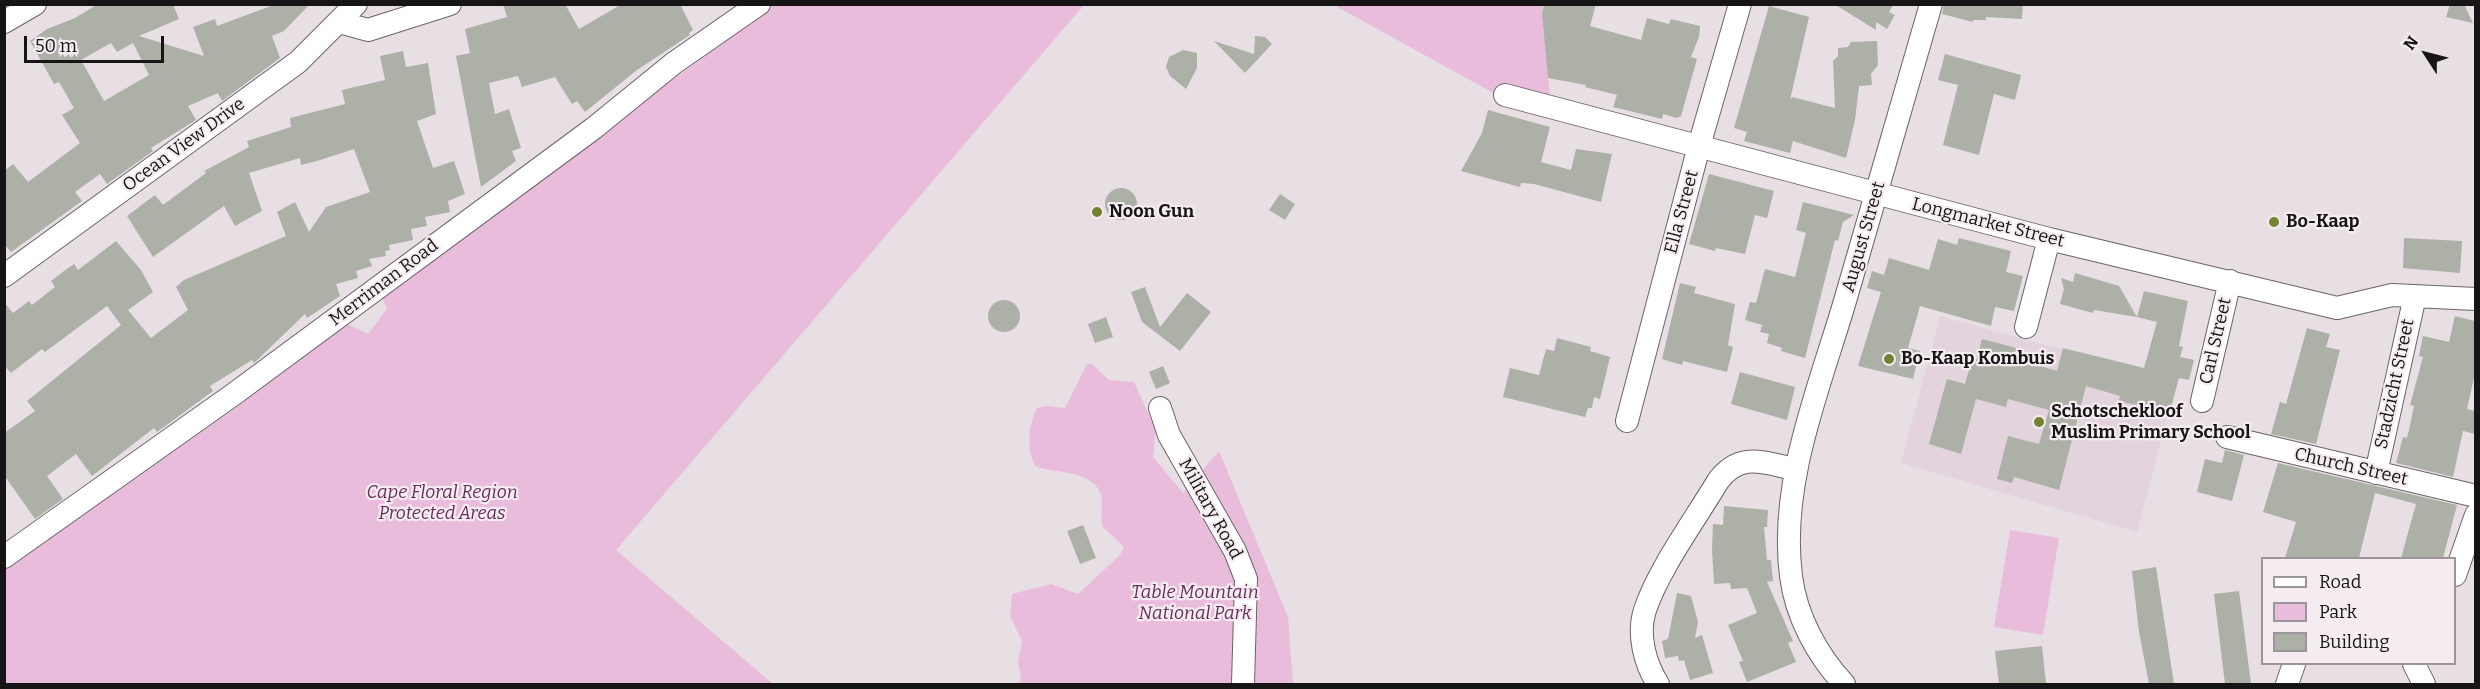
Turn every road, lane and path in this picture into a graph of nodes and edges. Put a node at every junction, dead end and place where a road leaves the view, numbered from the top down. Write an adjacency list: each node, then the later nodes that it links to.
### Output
1 (35, 4): 7 (street)
2 (356, 4): 8 (street, Ocean View Drive)
3 (450, 4): 8 (street)
4 (759, 4): 26 (street, Merriman Road)
5 (1740, 4): 10 (street, Ella Street)
6 (1931, 4): 11 (street, August Street)
7 (4, 22)
8 (339, 22): 13 (street, Ocean View Drive)
9 (1505, 95): 10 (street, Longmarket Street)
10 (1699, 146): 11 (street, Longmarket Street); 20 (street, Ella Street)
11 (1877, 194): 12 (street, Longmarket Street); 22 (street, August Street)
12 (2049, 239): 14 (street, Longmarket Street); 17 (street)
13 (4, 276)
14 (2230, 281): 15 (street, Longmarket Street); 18 (street, Carl Street)
15 (2415, 296): 16 (street, Longmarket Street); 23 (street, Stadzicht Street)
16 (2475, 299)
17 (2026, 327)
18 (2202, 401)
19 (1160, 408): 30 (street, Military Road)
20 (1627, 421)
21 (2227, 437): 23 (street, Church Street)
22 (1795, 470): 31 (street); 32 (street, August Street)
23 (2376, 473): 24 (street, Church Street)
24 (2475, 496)
25 (2475, 515): 27 (street)
26 (4, 557)
27 (2456, 572)
28 (2293, 665): 33 (street)
29 (2415, 665): 34 (street)
30 (1243, 684)
31 (1658, 684)
32 (1844, 684)
33 (2287, 684)
34 (2424, 684)

